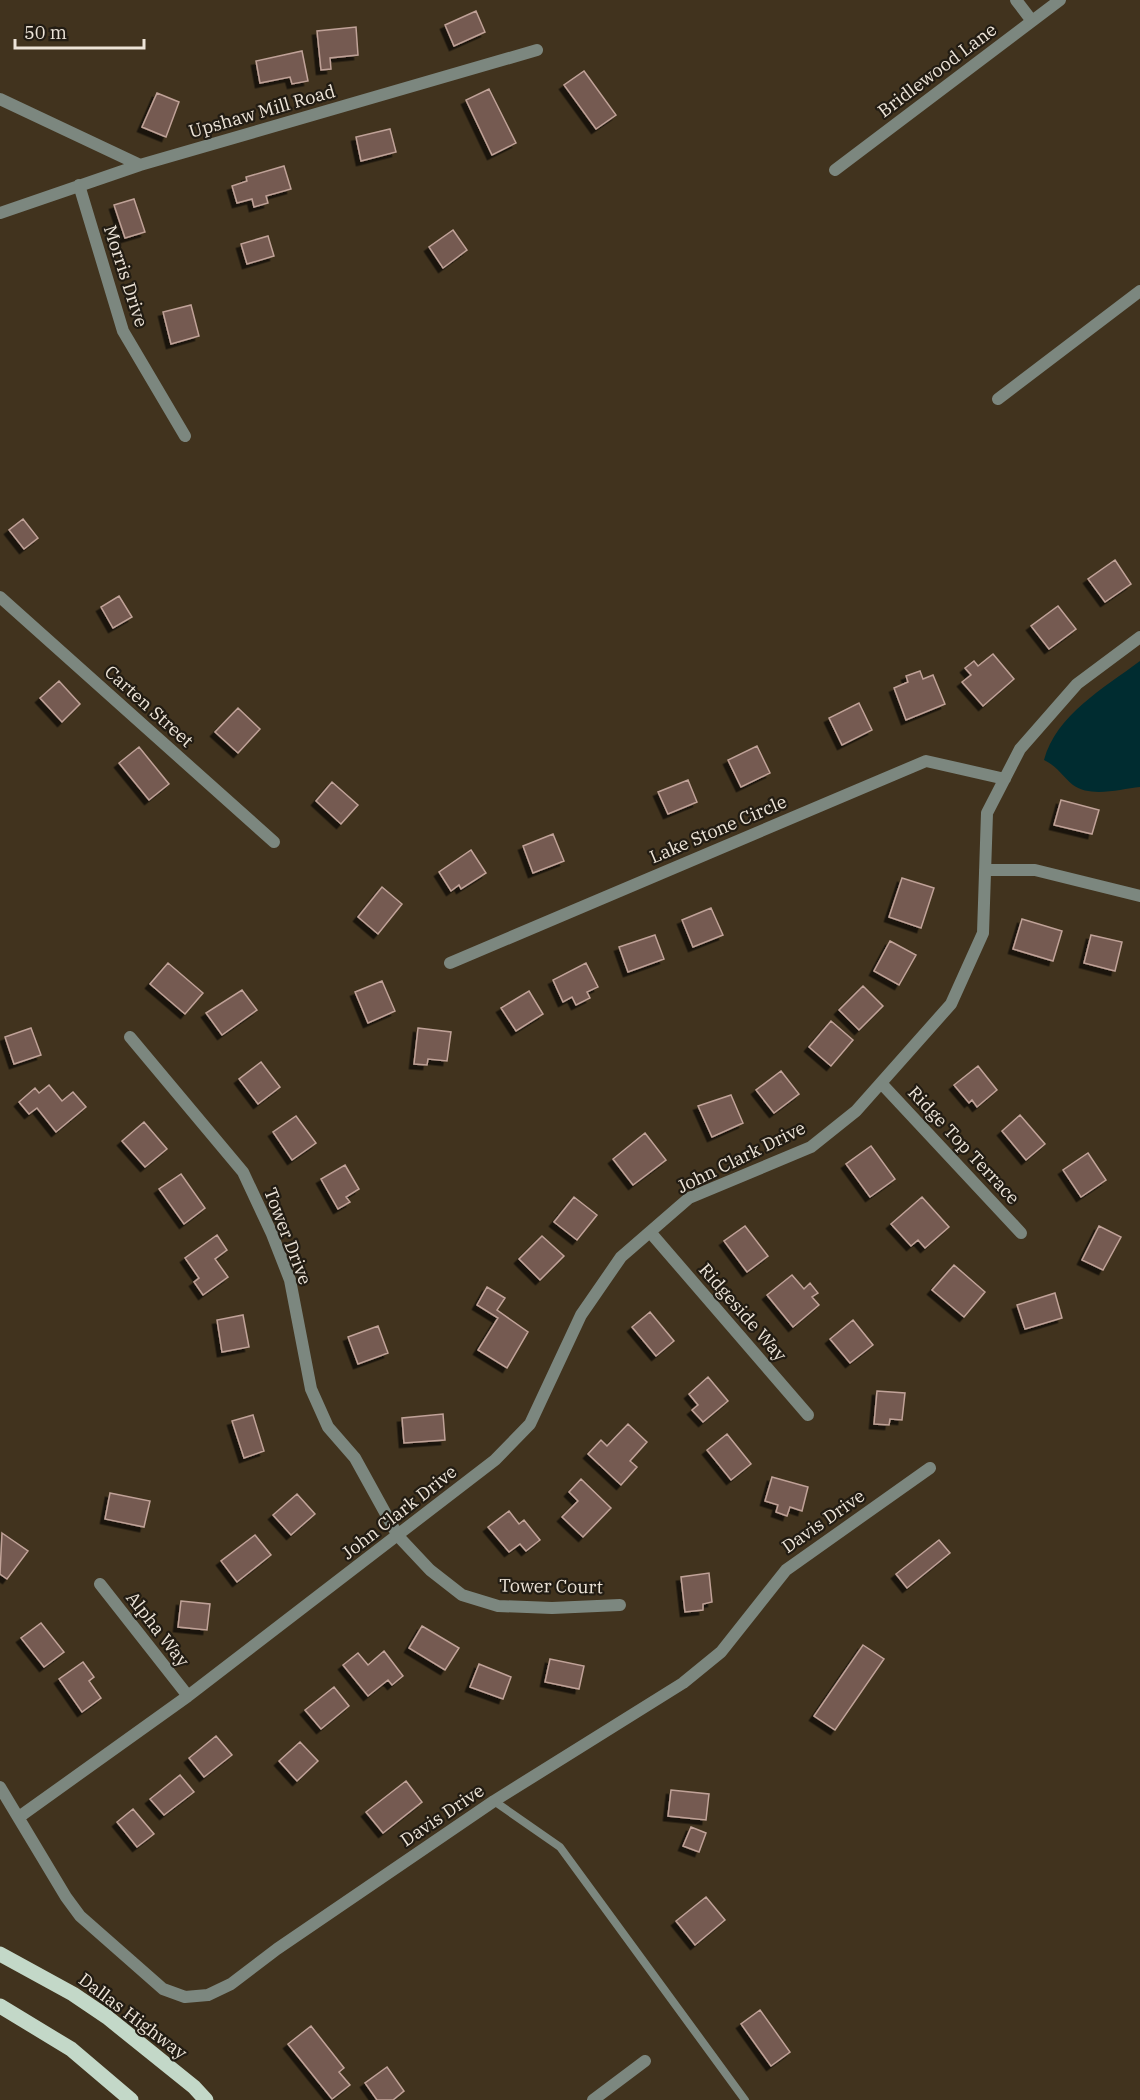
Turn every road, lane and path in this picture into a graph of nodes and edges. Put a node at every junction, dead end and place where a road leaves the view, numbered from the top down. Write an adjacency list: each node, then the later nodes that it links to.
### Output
1 (1016, 0): 3 (street)
2 (1060, 0): 3 (street, Bridlewood Lane)
3 (1032, 21): 7 (street, Bridlewood Lane)
4 (537, 50): 6 (street, Upshaw Mill Road)
5 (0, 99): 6 (street)
6 (140, 165): 8 (street, Upshaw Mill Road)
7 (835, 170)
8 (79, 185): 9 (street, Upshaw Mill Road); 12 (street, Morris Drive)
9 (0, 213)
10 (1140, 291): 11 (street)
11 (998, 399)
12 (185, 436)
13 (0, 597): 16 (street, Carten Street)
14 (1140, 637): 15 (street, John Clark Drive)
15 (1005, 779): 17 (street, John Clark Drive); 19 (street, Lake Stone Circle)
16 (274, 842)
17 (985, 870): 18 (street); 21 (street, John Clark Drive)
18 (1140, 896)
19 (450, 963)
20 (130, 1037): 26 (street, Tower Drive)
21 (881, 1083): 22 (street, John Clark Drive); 23 (street, Ridge Top Terrace)
22 (650, 1232): 24 (street, Ridgeside Way); 26 (street, John Clark Drive)
23 (1021, 1233)
24 (808, 1415)
25 (930, 1468): 31 (street, Davis Drive)
26 (398, 1536): 28 (street, Tower Court); 29 (street, John Clark Drive)
27 (100, 1584): 29 (street, Alpha Way)
28 (620, 1605)
29 (188, 1696): 32 (street, John Clark Drive)
30 (0, 1787): 32 (street, Davis Drive)
31 (494, 1801): 32 (street, Davis Drive); 39 (lane)
32 (19, 1817)
33 (0, 1954): 37 (main road, Dallas Highway)
34 (0, 2006): 36 (main road)
35 (645, 2061): 38 (street)
36 (131, 2100)
37 (206, 2100)
38 (593, 2100)
39 (745, 2100)

